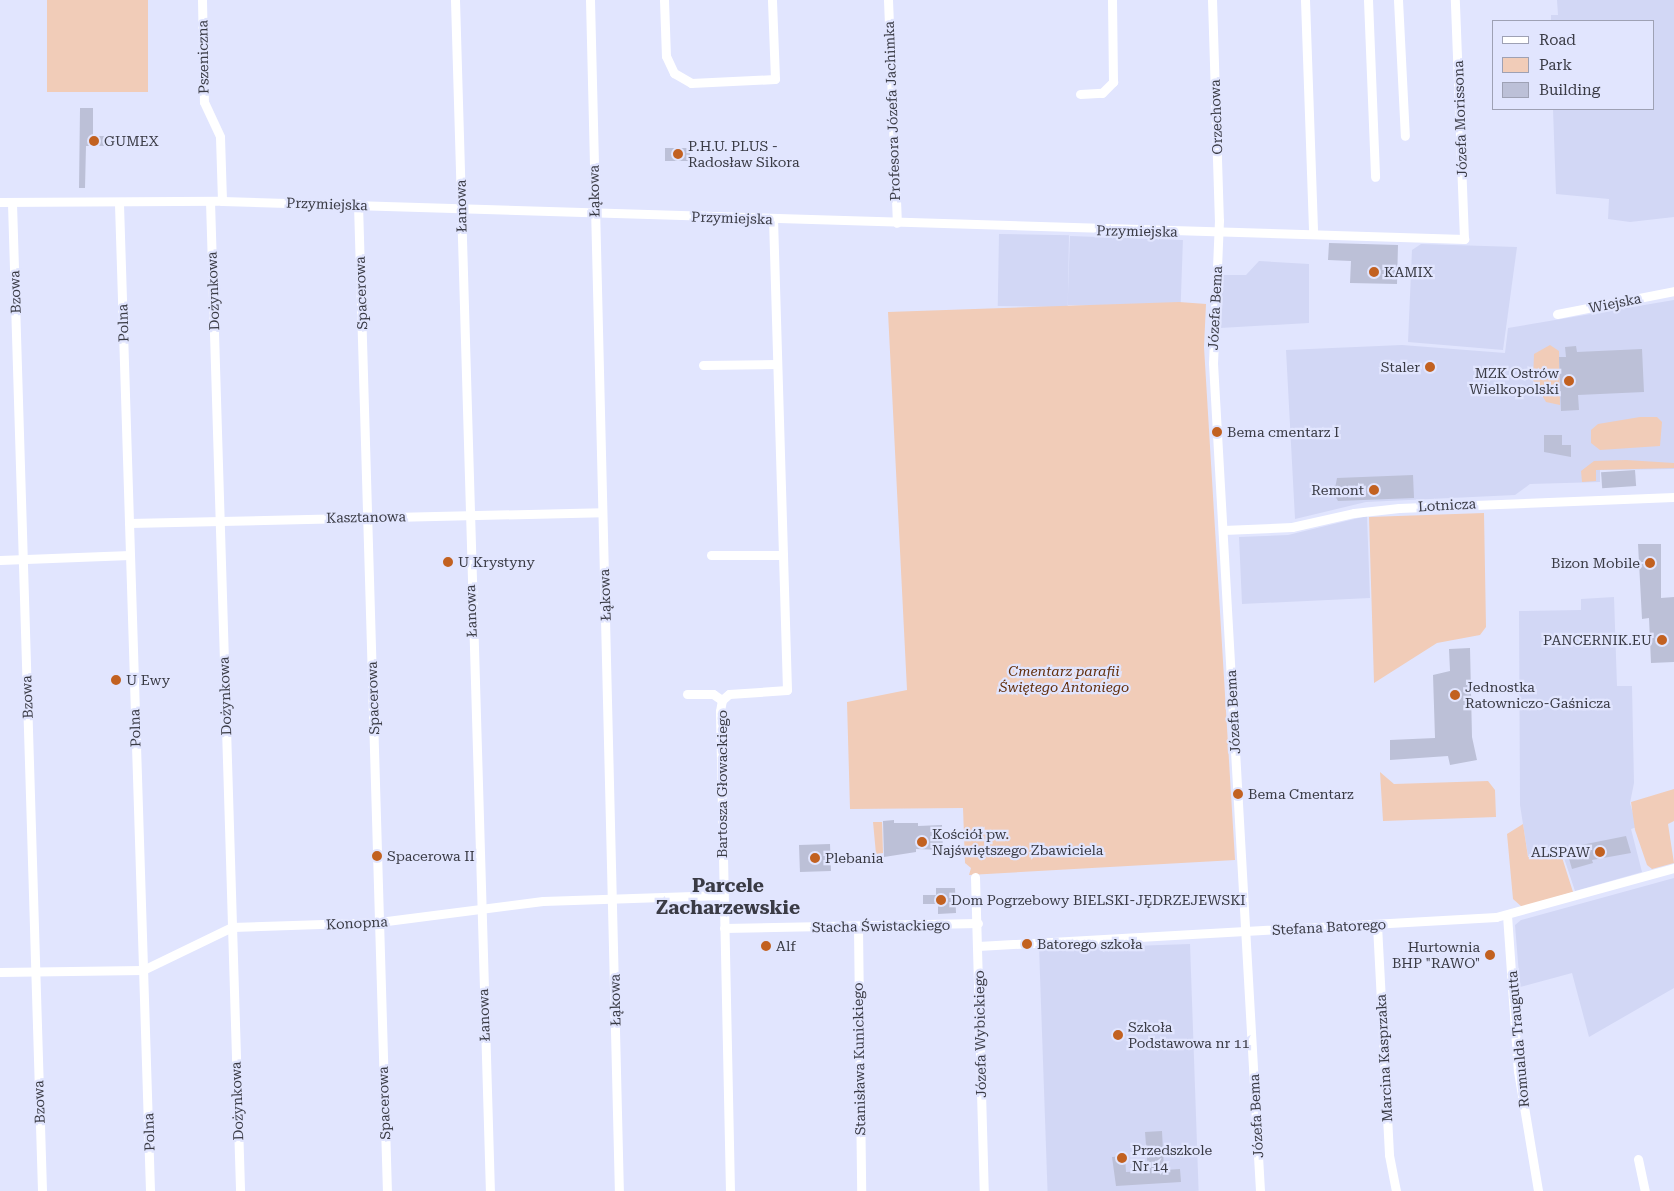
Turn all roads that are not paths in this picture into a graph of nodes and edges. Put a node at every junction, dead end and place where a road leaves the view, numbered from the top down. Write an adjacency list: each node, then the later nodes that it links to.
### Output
1 (202, 0): 17 (street, Pszeniczna)
2 (455, 0): 22 (street, Łanowa)
3 (590, 0): 23 (street, Łąkowa)
4 (664, 0): 5 (street)
5 (772, 0)
6 (888, 0): 25 (street, Profesora Józefa Jachimka)
7 (1112, 0): 13 (street)
8 (1212, 0): 26 (street, Orzechowa)
9 (1305, 0): 27 (street)
10 (1368, 0): 15 (street)
11 (1398, 0): 14 (street)
12 (1455, 0): 28 (street, Józefa Morissona)
13 (1080, 94)
14 (1405, 136)
15 (1375, 177)
16 (210, 201): 17 (street, Przymiejska); 20 (street, Przymiejska); 37 (street, Dożynkowa)
17 (222, 201): 21 (street, Przymiejska)
18 (0, 202): 19 (street, Przymiejska)
19 (12, 203): 20 (street, Przymiejska); 43 (street, Bzowa)
20 (120, 204): 38 (street, Polna)
21 (358, 204): 22 (street, Przymiejska); 36 (street, Spacerowa)
22 (461, 209): 23 (street, Przymiejska); 35 (street, Łanowa)
23 (595, 214): 24 (street, Przymiejska); 34 (street, Łąkowa)
24 (773, 219): 25 (street, Przymiejska); 31 (street, Bartosza Głowackiego)
25 (897, 223): 26 (street, Przymiejska)
26 (1219, 233): 27 (street, Przymiejska); 39 (street, Józefa Bema)
27 (1313, 234): 28 (street, Przymiejska)
28 (1464, 239)
29 (1674, 291): 30 (street, Wiejska)
30 (1557, 314)
31 (777, 364): 32 (street); 42 (street, Bartosza Głowackiego)
32 (703, 365)
33 (1674, 497): 39 (street, Lotnicza)
34 (602, 512): 35 (street, Kasztanowa); 50 (street, Łąkowa)
35 (468, 515): 36 (street, Kasztanowa); 51 (street, Łanowa)
36 (368, 516): 37 (street, Kasztanowa); 53 (street, Spacerowa)
37 (220, 519): 38 (street, Kasztanowa); 56 (street, Dożynkowa)
38 (129, 523): 40 (street, Polna)
39 (1222, 530): 59 (street, Józefa Bema)
40 (130, 555): 43 (street); 61 (street, Polna)
41 (710, 555): 42 (street)
42 (783, 555): 46 (street, Bartosza Głowackiego)
43 (23, 559): 44 (street); 62 (street, Bzowa)
44 (0, 560)
45 (687, 694): 46 (street)
46 (722, 700): 49 (street, Bartosza Głowackiego)
47 (1674, 868): 52 (street, Stefana Batorego)
48 (976, 877): 54 (street, Józefa Wybickiego)
49 (723, 895): 50 (street, Konopna); 57 (street, Bartosza Głowackiego)
50 (613, 898): 51 (street, Konopna); 70 (street, Łąkowa)
51 (480, 909): 53 (street, Konopna); 69 (street, Łanowa)
52 (1508, 915): 55 (street, Stefana Batorego); 76 (street, Romualda Traugutta)
53 (378, 922): 56 (street, Konopna); 68 (street, Spacerowa)
54 (978, 923): 58 (street, Stacha Świstackiego); 60 (street, Józefa Wybickiego)
55 (1377, 924): 59 (street, Stefana Batorego); 75 (street, Marcina Kasprzaka)
56 (232, 927): 61 (street, Konopna); 67 (street, Dożynkowa)
57 (724, 928): 58 (street, Stacha Świstackiego); 71 (street, Bartosza Głowackiego)
58 (858, 928): 72 (street, Stanisława Kunickiego)
59 (1247, 932): 60 (street, Stefana Batorego); 74 (street, Józefa Bema)
60 (978, 946): 73 (street, Józefa Wybickiego)
61 (143, 970): 62 (street, Konopna); 66 (street, Polna)
62 (36, 971): 63 (street, Konopna); 65 (street, Bzowa)
63 (0, 972)
64 (1638, 1159): 77 (street)
65 (42, 1191)
66 (150, 1191)
67 (240, 1191)
68 (387, 1191)
69 (490, 1191)
70 (619, 1191)
71 (730, 1191)
72 (861, 1191)
73 (984, 1191)
74 (1260, 1191)
75 (1396, 1191)
76 (1538, 1191)
77 (1645, 1191)

